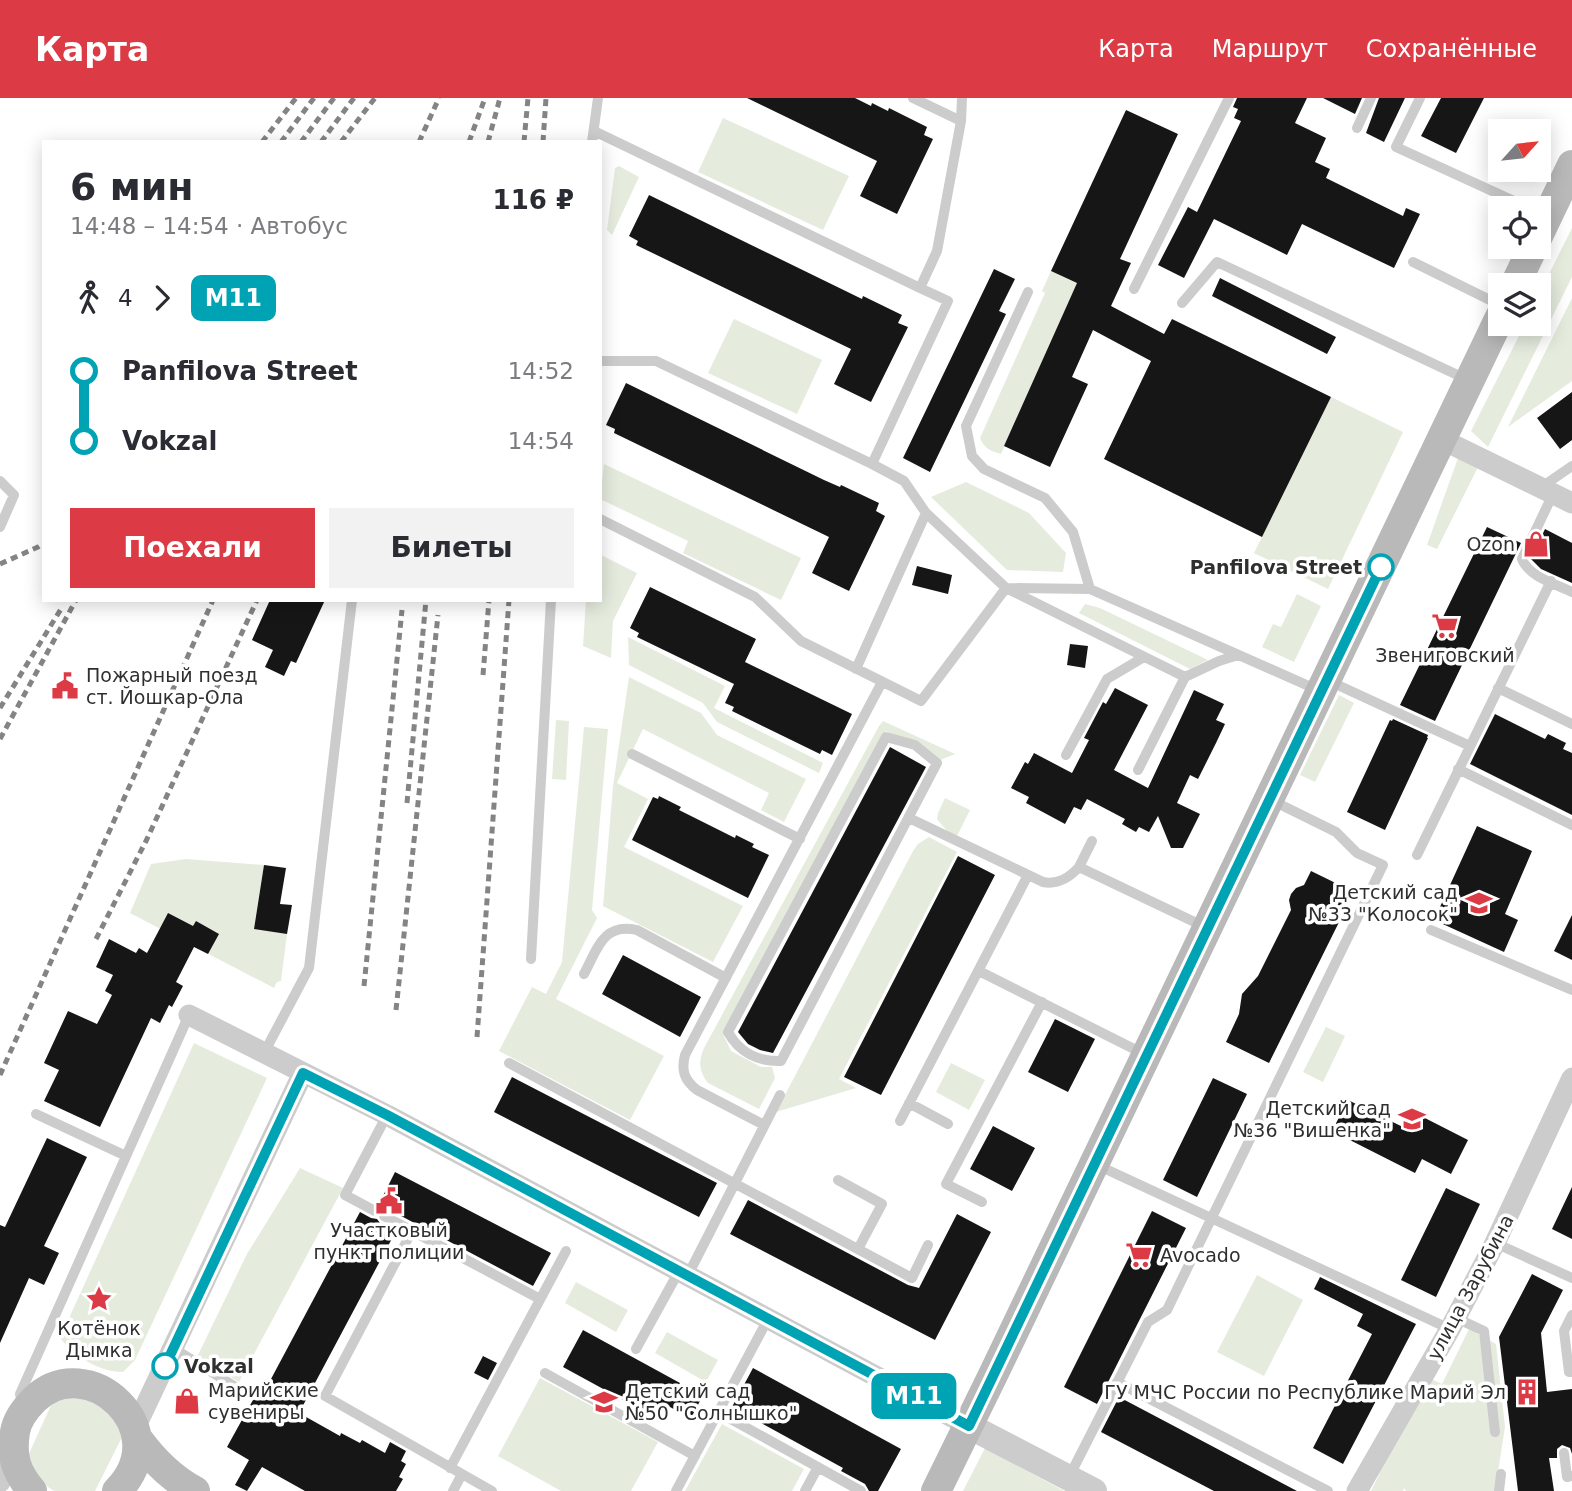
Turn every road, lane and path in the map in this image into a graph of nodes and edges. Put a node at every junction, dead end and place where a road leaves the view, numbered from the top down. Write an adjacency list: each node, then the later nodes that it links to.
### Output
1 (598, 98): 9 (lane)
2 (913, 98): 7 (lane)
3 (962, 98): 7 (lane)
4 (1229, 98): 16 (lane)
5 (1371, 98): 8 (lane)
6 (1420, 98): 12 (lane)
7 (961, 121): 15 (lane)
8 (1356, 128)
9 (593, 136)
10 (602, 140): 15 (lane)
11 (1572, 165): 13 (main road)
12 (1493, 196)
13 (1551, 198)
14 (1413, 262): 18 (lane)
15 (920, 288): 24 (lane)
16 (1134, 289)
17 (1028, 292): 33 (lane)
18 (1488, 300)
19 (1182, 303): 22 (lane)
20 (1491, 336): 22 (main road)
21 (602, 361): 24 (lane)
22 (1469, 381): 23 (main road)
23 (1441, 439): 27 (street); 42 (main road)
24 (872, 464): 28 (lane)
25 (1572, 466): 27 (lane)
26 (0, 481): 30 (lane)
27 (1555, 495): 31 (lane)
28 (926, 513): 32 (lane); 39 (lane)
29 (602, 520): 39 (lane)
30 (0, 527)
31 (1551, 581): 34 (lane); 43 (lane)
32 (1006, 588): 33 (lane); 38 (lane); 41 (lane)
33 (1090, 589): 37 (lane)
34 (1572, 592)
35 (352, 602): 67 (lane)
36 (551, 602): 60 (lane)
37 (1238, 655): 40 (lane); 42 (lane)
38 (1144, 657): 40 (lane); 47 (lane)
39 (856, 669): 41 (lane)
40 (1185, 677): 49 (lane)
41 (882, 682): 53 (lane)
42 (1323, 686): 45 (lane); 50 (main road)
43 (1498, 688): 44 (lane); 45 (lane)
44 (1572, 724)
45 (1470, 746): 48 (lane)
46 (632, 754): 53 (lane)
47 (1066, 755)
48 (1458, 769): 52 (lane); 55 (lane)
49 (1138, 770)
50 (1269, 799): 58 (main road); 84 (lane)
51 (909, 818): 51 (lane); 57 (lane)
52 (1572, 825)
53 (800, 839): 63 (lane)
54 (1092, 841): 56 (lane)
55 (1417, 855)
56 (1079, 867): 57 (lane); 58 (lane)
57 (1028, 875): 61 (lane)
58 (1208, 928): 68 (main road)
59 (1431, 930): 64 (lane)
60 (531, 959)
61 (979, 971): 65 (lane); 73 (lane)
62 (584, 974): 63 (lane)
63 (726, 978): 78 (lane)
64 (1572, 990)
65 (1042, 1002): 68 (lane); 83 (lane)
66 (190, 1015): 67 (street); 79 (lane)
67 (264, 1053): 70 (street)
68 (1147, 1055): 80 (main road)
69 (509, 1063): 82 (lane)
70 (303, 1073): 75 (street); 96 (street)
71 (1572, 1078): 86 (street, улица Зарубина)
72 (780, 1095): 78 (lane)
73 (909, 1103): 76 (lane); 77 (lane)
74 (36, 1114): 79 (lane)
75 (387, 1115): 85 (lane); 90 (street)
76 (900, 1121)
77 (948, 1124)
78 (764, 1125): 82 (lane)
79 (126, 1156): 102 (lane)
80 (1095, 1164): 84 (lane); 104 (main road)
81 (838, 1180): 88 (lane)
82 (734, 1183): 88 (lane); 90 (lane)
83 (982, 1202)
84 (1212, 1219): 95 (lane); 100 (lane)
85 (412, 1231): 92 (lane); 111 (lane)
86 (1495, 1243): 91 (lane); 95 (street, улица Зарубина)
87 (929, 1245): 88 (lane)
88 (858, 1249)
89 (566, 1251): 92 (lane)
90 (683, 1273): 94 (street); 97 (lane)
91 (1572, 1278)
92 (540, 1299): 111 (lane)
93 (1572, 1315): 98 (lane)
94 (768, 1319): 103 (lane); 104 (street)
95 (1453, 1323): 105 (lane); 129 (street, улица Зарубина)
96 (173, 1348): 101 (lane); 106 (street)
97 (636, 1349)
98 (1572, 1372)
99 (545, 1373): 109 (lane)
100 (1117, 1382): 115 (lane); 117 (lane)
101 (242, 1391)
102 (25, 1409): 106 (main road); 107 (main road)
103 (718, 1412): 109 (lane); 110 (lane)
104 (969, 1426): 115 (street); 126 (main road)
105 (1495, 1432)
106 (136, 1433): 119 (main road); 120 (main road)
107 (12, 1447): 116 (street); 118 (main road)
108 (1564, 1453): 114 (lane)
109 (695, 1456): 123 (lane)
110 (818, 1467): 124 (lane); 125 (lane)
111 (450, 1468): 112 (lane)
112 (462, 1474): 121 (lane); 122 (lane)
113 (1501, 1474): 130 (lane)
114 (1572, 1476)
115 (1068, 1478): 127 (street)
116 (0, 1482)
117 (1306, 1486): 128 (lane)
118 (32, 1491)
119 (117, 1491)
120 (195, 1491)
121 (453, 1491)
122 (492, 1491)
123 (676, 1491)
124 (805, 1491)
125 (861, 1491)
126 (936, 1491)
127 (1094, 1491)
128 (1328, 1491)
129 (1357, 1491)
130 (1499, 1491)

